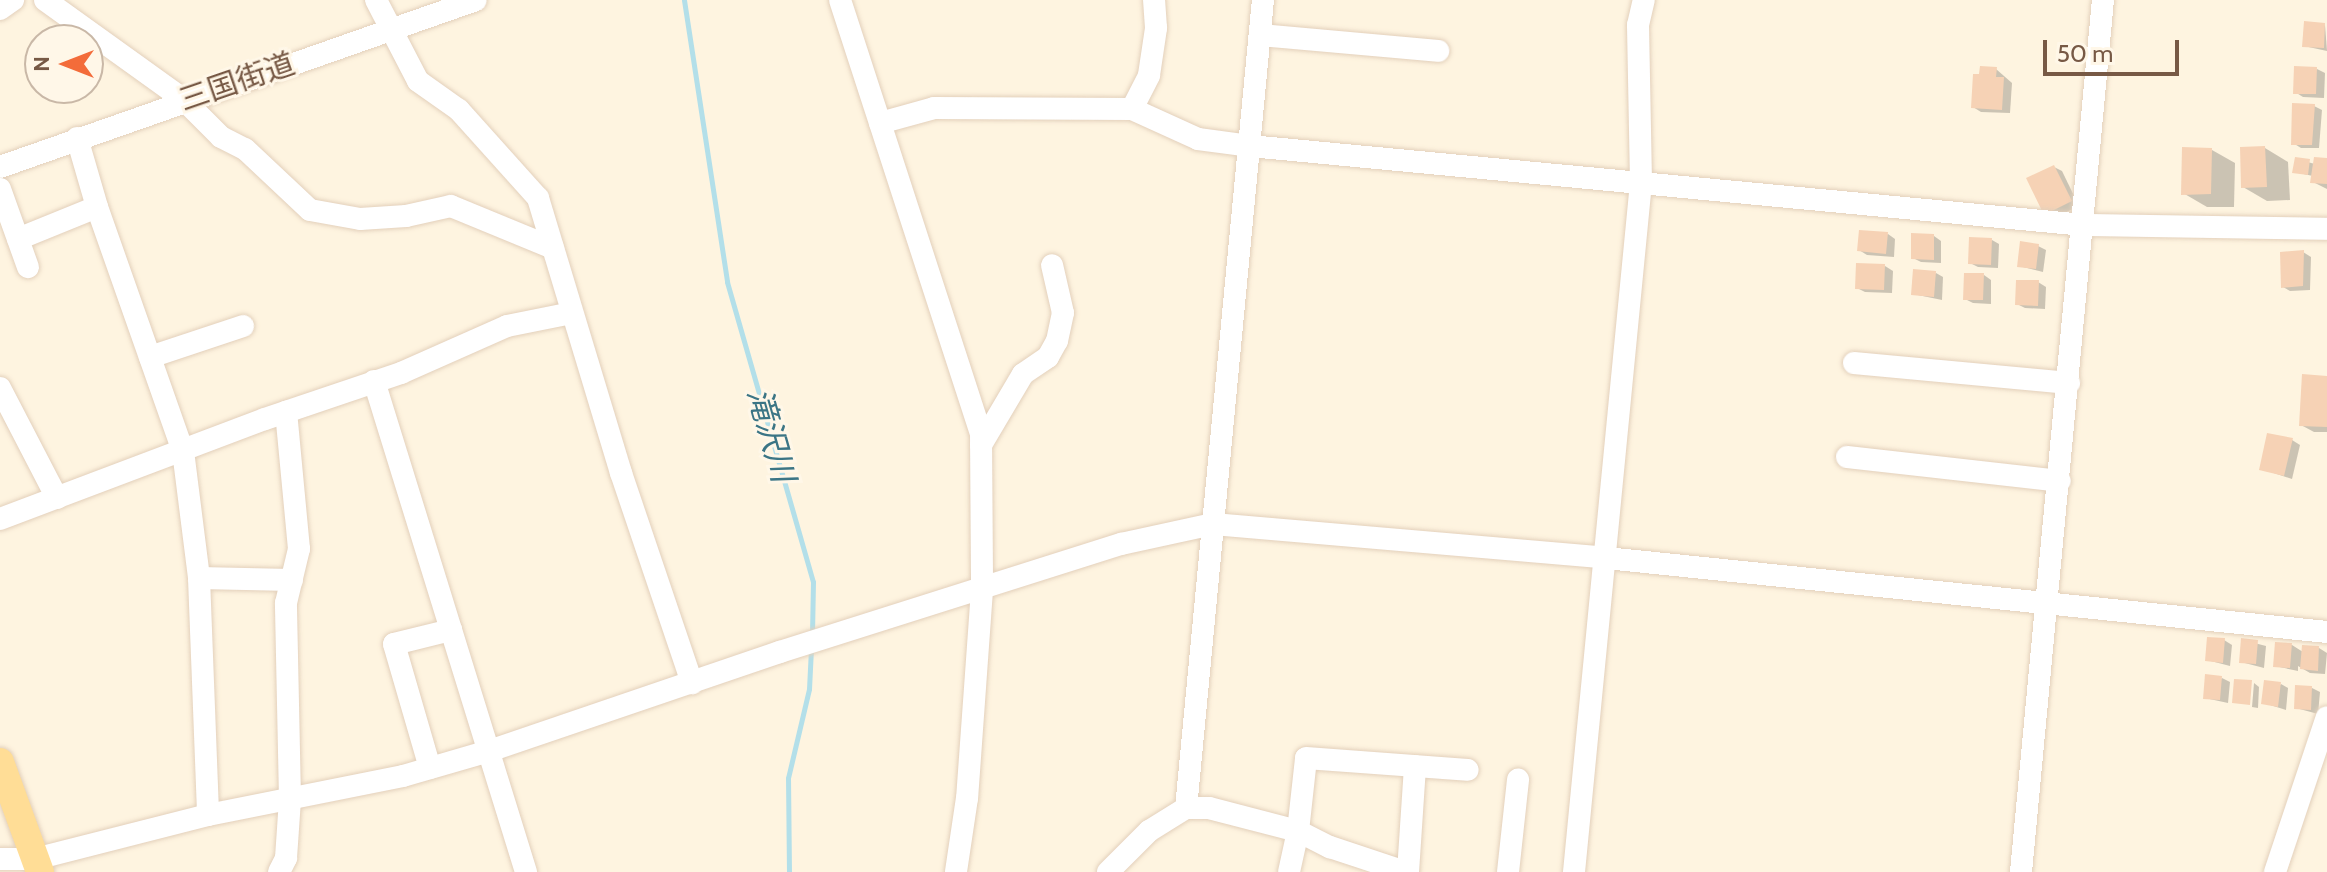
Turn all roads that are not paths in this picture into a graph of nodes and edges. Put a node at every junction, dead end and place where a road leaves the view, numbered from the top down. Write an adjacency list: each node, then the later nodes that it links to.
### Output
1 (13, 0): 10 (street)
2 (45, 0): 14 (street)
3 (376, 0): 11 (street)
4 (476, 0): 11 (street, 三国街道)
5 (840, 0): 16 (street)
6 (1154, 0): 15 (street)
7 (1263, 0): 12 (street)
8 (1644, 0): 20 (street)
9 (2103, 0): 23 (street)
10 (0, 9)
11 (393, 30): 14 (street, 三国街道); 26 (street)
12 (1260, 35): 13 (street); 18 (street)
13 (1438, 51)
14 (184, 100): 17 (street, 三国街道); 26 (street)
15 (1132, 109): 16 (street); 18 (street)
16 (880, 123): 37 (street)
17 (77, 138): 19 (street, 三国街道); 22 (street)
18 (1250, 146): 20 (street); 43 (street)
19 (0, 167)
20 (1641, 182): 23 (street); 44 (street)
21 (0, 189): 25 (street)
22 (97, 207): 25 (street); 31 (street)
23 (2084, 225): 24 (street); 34 (street)
24 (2327, 229)
25 (18, 239): 28 (street)
26 (553, 248): 29 (street)
27 (1052, 265): 37 (street)
28 (28, 267)
29 (572, 313): 33 (street); 51 (street)
30 (243, 326): 31 (street)
31 (150, 357): 38 (street)
32 (1854, 363): 34 (street)
33 (374, 381): 36 (street); 49 (street)
34 (2069, 383): 40 (street)
35 (0, 388): 41 (street)
36 (286, 412): 38 (street); 46 (street)
37 (981, 445): 47 (street)
38 (183, 451): 41 (street); 45 (street)
39 (1847, 457): 40 (street)
40 (2060, 481): 48 (street)
41 (57, 498): 42 (street)
42 (0, 519)
43 (1213, 524): 44 (street); 47 (street); 60 (street)
44 (1606, 558): 48 (street); 72 (street)
45 (199, 578): 46 (street); 61 (street)
46 (292, 580): 59 (street)
47 (982, 590): 51 (street); 67 (street)
48 (2048, 606): 50 (street); 73 (street)
49 (451, 630): 53 (street); 56 (street)
50 (2327, 632)
51 (692, 683): 53 (street)
52 (2327, 717): 74 (street)
53 (489, 751): 56 (street); 66 (street)
54 (0, 762): 64 (main road)
55 (1415, 766): 57 (street); 62 (street); 70 (street)
56 (430, 768): 59 (street)
57 (1468, 770)
58 (1518, 780): 71 (street)
59 (290, 799): 61 (street); 65 (street)
60 (1186, 808): 62 (street); 68 (street)
61 (208, 815): 64 (street)
62 (1298, 831): 69 (street); 70 (street)
63 (0, 859): 64 (street)
64 (38, 865)
65 (279, 872)
66 (526, 872)
67 (956, 872)
68 (1108, 872)
69 (1289, 872)
70 (1406, 872)
71 (1508, 872)
72 (1574, 872)
73 (2021, 872)
74 (2275, 872)

